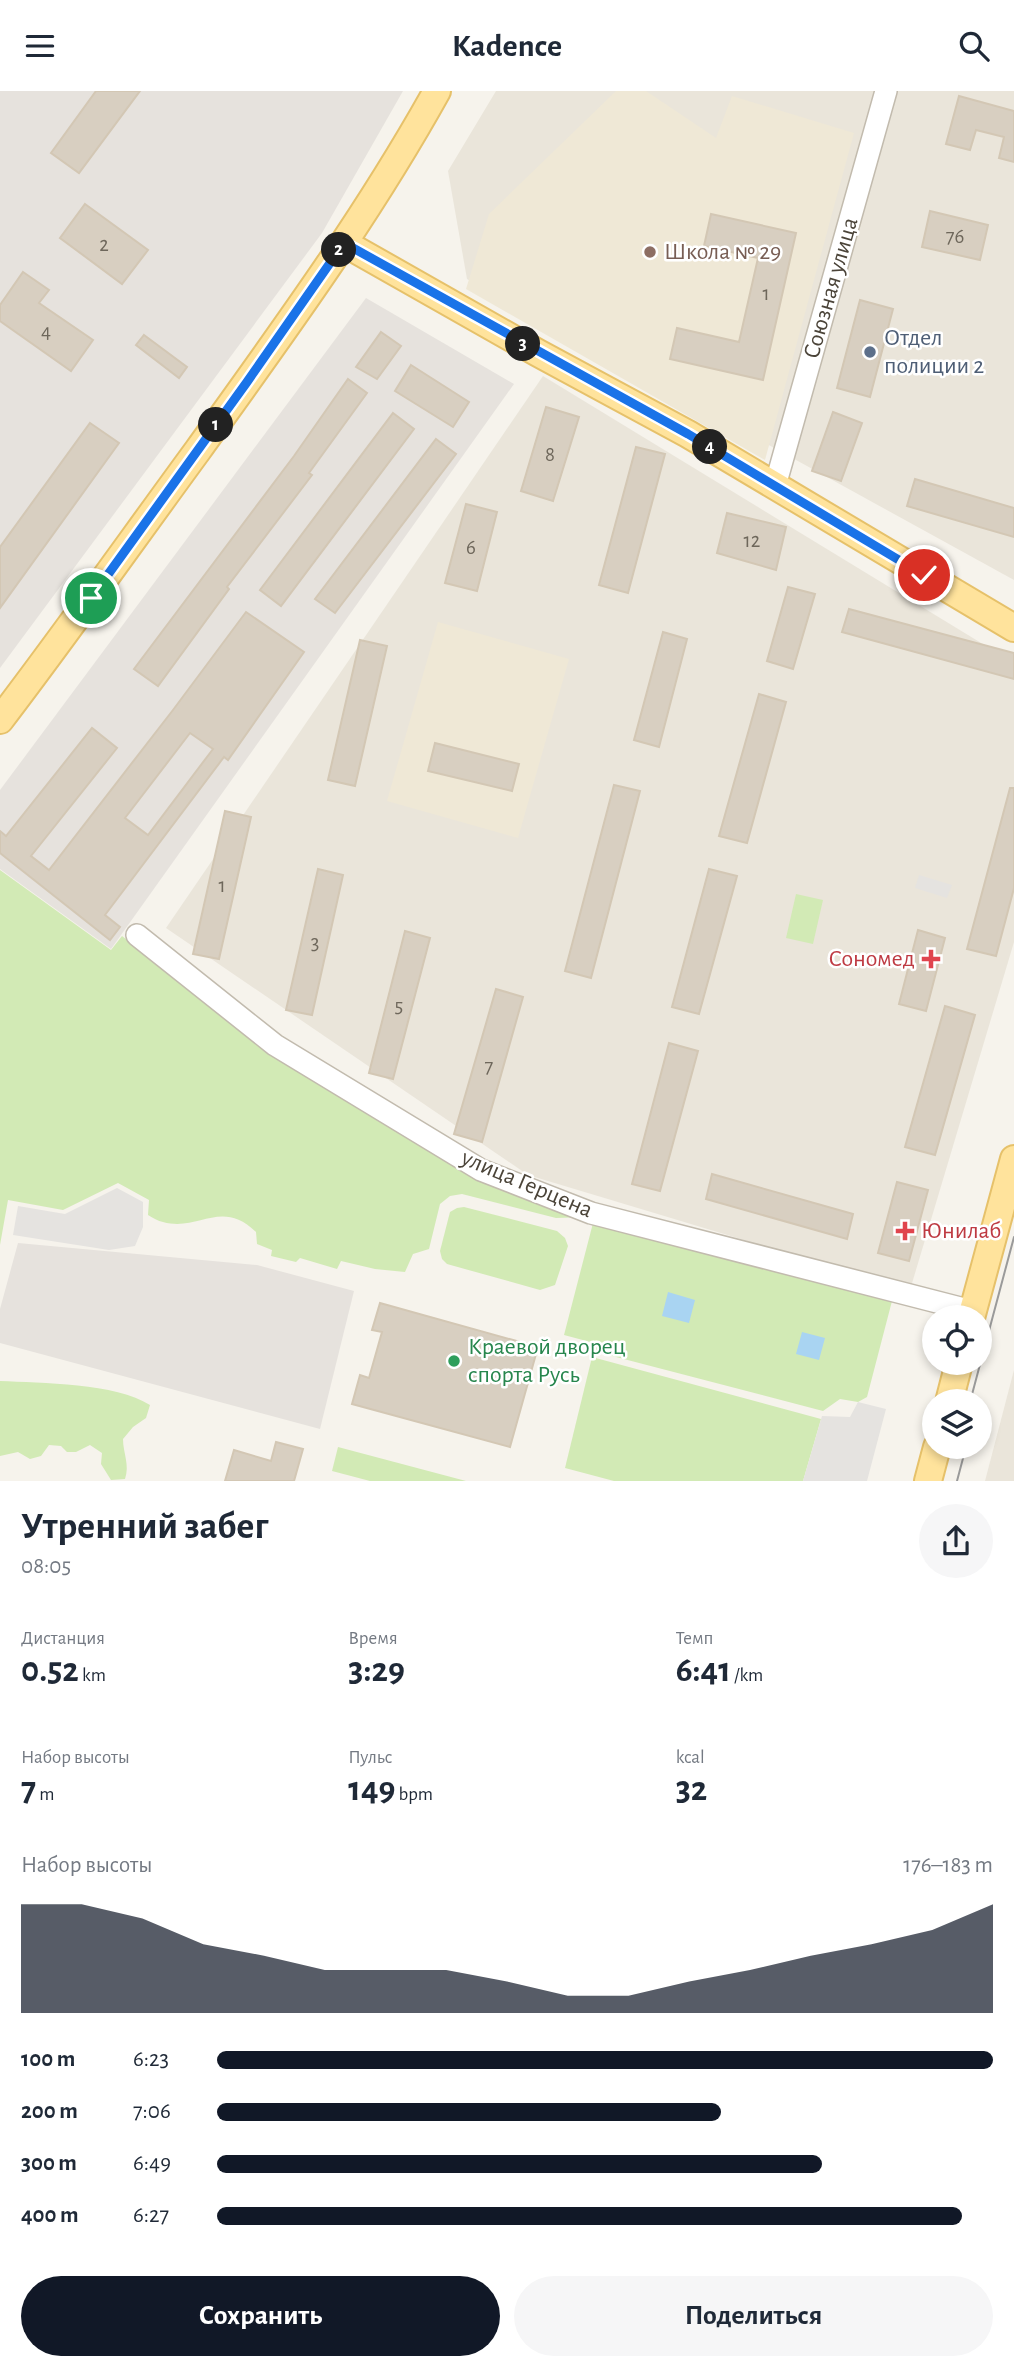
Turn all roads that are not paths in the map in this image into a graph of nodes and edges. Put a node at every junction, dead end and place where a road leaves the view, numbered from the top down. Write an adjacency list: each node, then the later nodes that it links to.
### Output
1 (437, 91): 3 (main road)
2 (886, 91): 4 (street, Союзная улица)
3 (344, 243): 4 (main road); 6 (main road)
4 (775, 486): 5 (main road)
5 (1014, 628)
6 (0, 720)
7 (137, 935): 9 (street, улица Герцена)
8 (1014, 1159): 10 (main road)
9 (937, 1305)
10 (973, 1305)
11 (934, 1459): 12 (main road)
12 (928, 1481)

